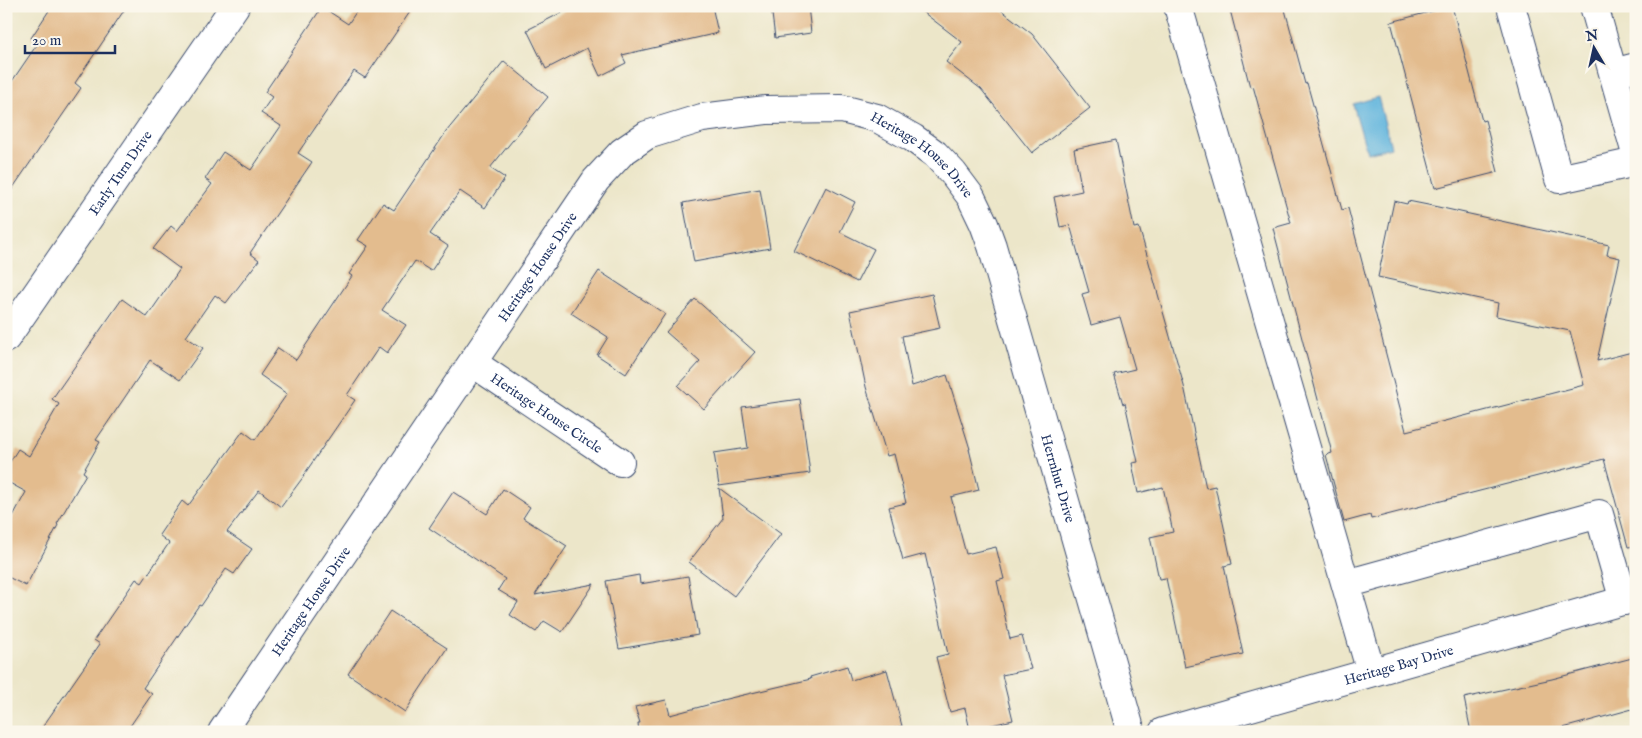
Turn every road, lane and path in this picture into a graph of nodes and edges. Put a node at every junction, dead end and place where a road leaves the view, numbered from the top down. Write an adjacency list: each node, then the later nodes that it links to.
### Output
1 (235, 6): 9 (street, Early Turn Drive)
2 (1178, 6): 12 (street)
3 (1511, 6): 7 (street)
4 (1594, 6): 5 (street)
5 (1624, 70): 6 (street)
6 (1636, 154)
7 (1636, 162)
8 (984, 224): 10 (street, Heritage House Drive); 16 (street, Herrnhut Drive)
9 (6, 338)
10 (473, 363): 11 (street, Heritage House Circle); 15 (street, Heritage House Drive)
11 (620, 462)
12 (1346, 584): 13 (street); 14 (street)
13 (1630, 599): 14 (street, Heritage Bay Drive)
14 (1371, 672): 17 (street, Heritage Bay Drive)
15 (222, 732)
16 (1131, 732)
17 (1162, 732)

